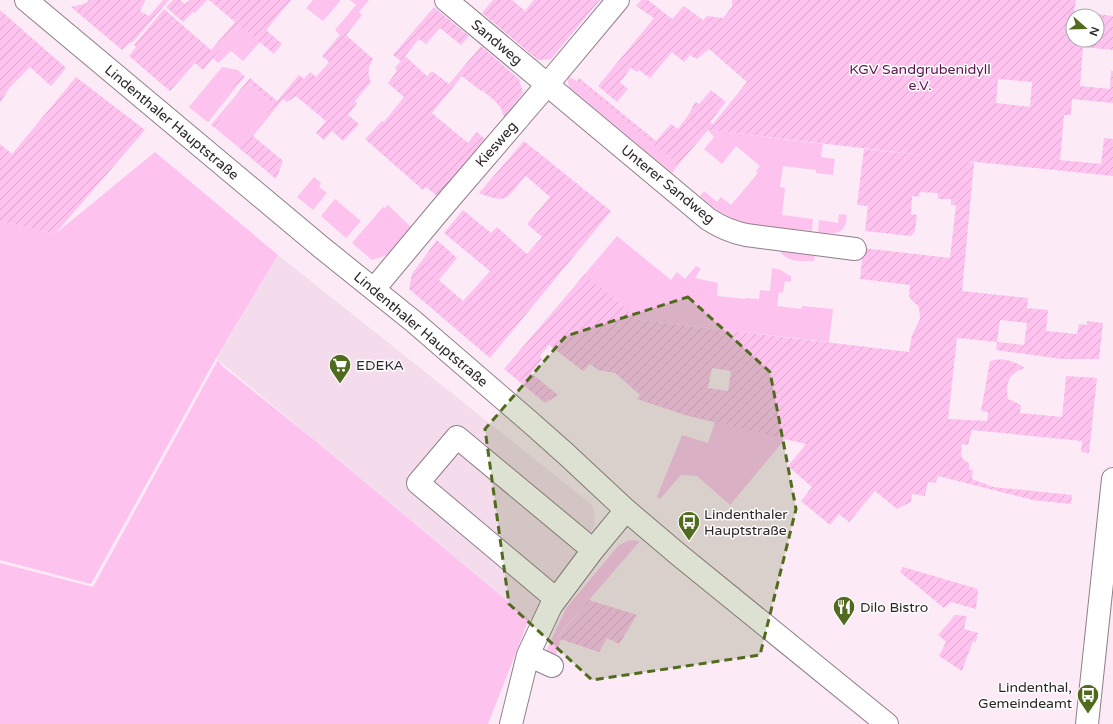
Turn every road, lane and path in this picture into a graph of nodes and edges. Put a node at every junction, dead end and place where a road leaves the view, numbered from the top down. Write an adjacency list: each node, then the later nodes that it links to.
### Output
1 (26, 0): 6 (street, Lindenthaler Hauptstraße)
2 (446, 0): 4 (street, Sandweg)
3 (618, 0): 4 (street, Kiesweg)
4 (547, 85): 5 (street, Unterer Sandweg); 6 (street, Kiesweg)
5 (855, 249)
6 (374, 289): 8 (street, Lindenthaler Hauptstraße)
7 (1113, 479): 15 (street)
8 (626, 510): 9 (street); 14 (street, Lindenthaler Hauptstraße)
9 (593, 550): 10 (street); 10 (street)
10 (556, 599): 11 (street)
11 (528, 655): 12 (street); 13 (street)
12 (552, 666)
13 (511, 724)
14 (887, 724)
15 (1087, 724)

